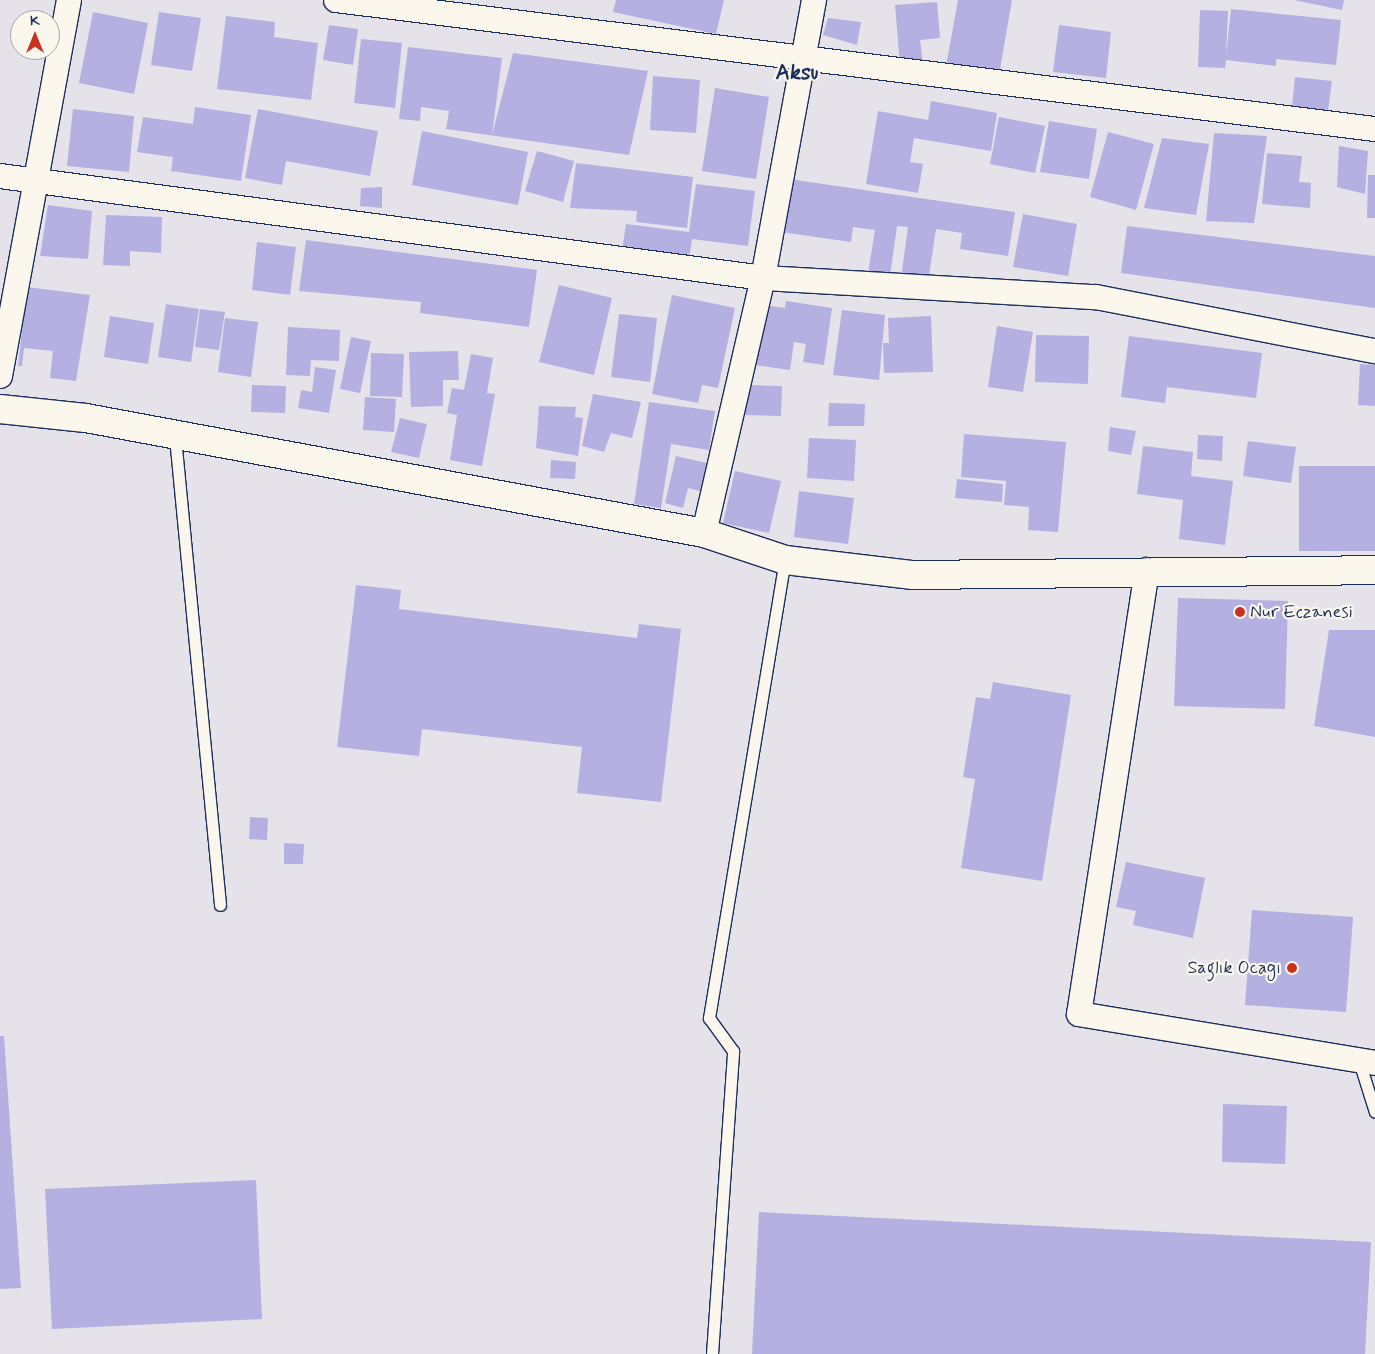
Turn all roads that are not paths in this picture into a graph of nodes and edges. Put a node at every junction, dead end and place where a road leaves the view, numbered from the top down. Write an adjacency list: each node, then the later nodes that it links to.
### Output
1 (69, 0): 7 (street)
2 (336, 0): 4 (street)
3 (814, 0): 4 (street)
4 (801, 60): 5 (street); 8 (street)
5 (1375, 129)
6 (0, 176): 7 (street)
7 (34, 179): 8 (street); 10 (street)
8 (763, 278): 9 (street); 13 (street)
9 (1375, 351)
10 (0, 376)
11 (0, 409): 12 (street)
12 (176, 437): 13 (street); 17 (lane)
13 (704, 533): 14 (street)
14 (785, 560): 15 (street); 20 (lane)
15 (1147, 570): 16 (street); 18 (street)
16 (1375, 570)
17 (220, 905)
18 (1367, 1062): 19 (lane)
19 (1375, 1112)
20 (712, 1354)

